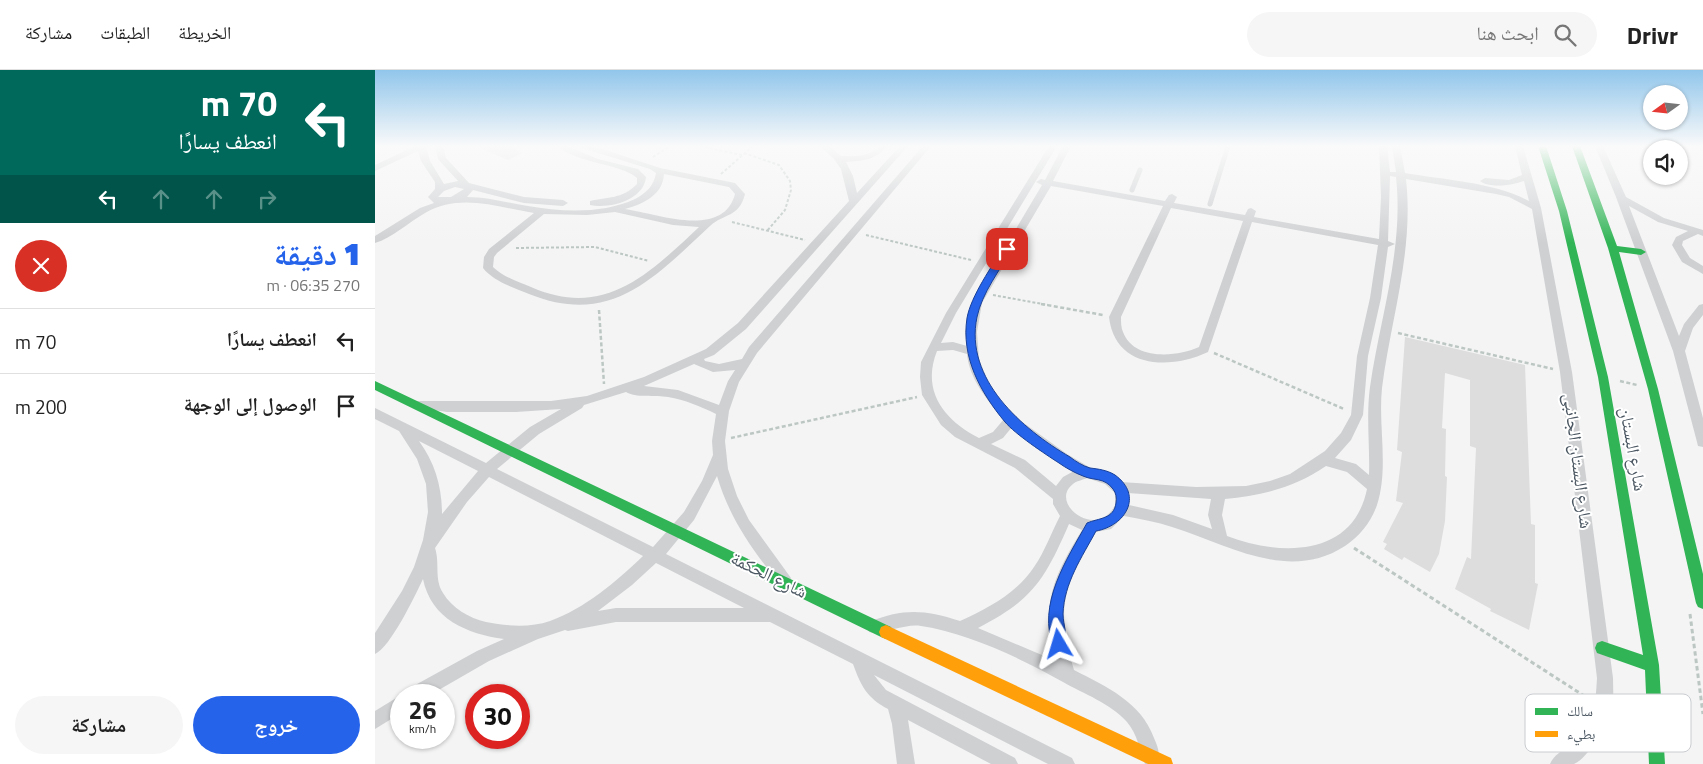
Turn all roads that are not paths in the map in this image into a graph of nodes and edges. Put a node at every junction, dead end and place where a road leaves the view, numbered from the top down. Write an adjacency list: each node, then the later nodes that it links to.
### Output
1 (437, 178): 25 (street)
2 (461, 178): 23 (street)
3 (643, 178): 31 (street)
4 (660, 178): 31 (street)
5 (706, 178): 35 (street)
6 (850, 178): 28 (street)
7 (873, 178): 28 (street)
8 (899, 178): 49 (street)
9 (1035, 178): 45 (street)
10 (1046, 178): 22 (street)
11 (1137, 178): 24 (lane)
12 (1218, 178): 30 (lane)
13 (1385, 178): 38 (street)
14 (1401, 178): 40 (street)
15 (1433, 178): 32 (street)
16 (1456, 178): 17 (street)
17 (1523, 178)
18 (1529, 178): 32 (street, شارع البستان الجانبى)
19 (1552, 178): 85 (street, شارع البستان)
20 (1588, 178): 41 (street, شارع البستان)
21 (1613, 178): 26 (street)
22 (1050, 179): 24 (street); 29 (street); 46 (street)
23 (467, 185): 25 (street); 27 (street); 31 (street)
24 (1132, 190): 29 (street)
25 (437, 192): 27 (street); 36 (street)
26 (1621, 197): 37 (street); 42 (street)
27 (451, 200): 33 (street); 39 (street)
28 (853, 200): 48 (street)
29 (1170, 201): 30 (street); 34 (street); 34 (street)
30 (1210, 204): 34 (street)
31 (613, 206): 33 (street); 35 (street)
32 (1536, 208): 83 (street, شارع البستان الجانبى)
33 (542, 211): 35 (street)
34 (1249, 215): 38 (street)
35 (708, 223)
36 (375, 231)
37 (1699, 232): 43 (street)
38 (1384, 239): 40 (street); 62 (street)
39 (375, 240)
40 (1402, 242): 65 (street)
41 (1613, 248): 42 (street); 77 (street, شارع البستان)
42 (1641, 252): 47 (street)
43 (1703, 271)
44 (1703, 308): 47 (street)
45 (933, 347): 46 (street); 59 (street)
46 (971, 351): 56 (street)
47 (1679, 352): 58 (street)
48 (696, 359): 49 (street); 51 (street)
49 (744, 362): 54 (street)
50 (375, 385): 53 (street, شارع الحكمة)
51 (622, 390): 52 (street); 54 (street)
52 (587, 400): 53 (street); 60 (street)
53 (415, 404): 60 (street, شارع الحكمة)
54 (722, 412): 61 (street)
55 (375, 413): 57 (street, شارع الحكمة)
56 (1010, 420): 59 (street); 64 (street)
57 (400, 426): 63 (street, شارع الحكمة); 74 (street)
58 (1703, 442)
59 (978, 444): 67 (street)
60 (510, 448): 63 (street); 72 (street, شارع الحكمة)
61 (718, 457): 72 (street); 76 (street)
62 (1324, 460): 65 (street); 68 (street)
63 (487, 470): 74 (street); 75 (street, شارع الحكمة)
64 (1086, 472): 66 (street); 67 (street)
65 (1373, 486): 73 (street)
66 (1119, 487): 68 (street); 69 (street)
67 (1058, 494): 70 (street)
68 (1219, 494): 73 (street)
69 (1121, 509): 71 (street); 73 (street)
70 (1066, 516): 71 (street); 81 (street)
71 (1092, 526): 86 (street)
72 (678, 531): 75 (street); 76 (street, شارع الحكمة)
73 (1221, 539)
74 (430, 546): 80 (street); 82 (street)
75 (655, 555): 78 (street, شارع الحكمة); 80 (street)
76 (791, 586): 79 (street, شارع الحكمة)
77 (1703, 603)
78 (772, 615): 80 (street); 84 (street, شارع الحكمة)
79 (875, 627): 81 (street); 94 (street, شارع الحكمة)
80 (551, 628): 87 (street)
81 (963, 628): 86 (street)
82 (375, 646)
83 (1602, 648): 85 (street); 88 (street, شارع البستان الجانبى)
84 (859, 658): 90 (street); 97 (street, شارع الحكمة)
85 (1652, 665): 89 (street, شارع البستان)
86 (1068, 676): 94 (street)
87 (433, 684)
88 (1604, 694)
89 (1653, 694)
90 (895, 704): 95 (street); 96 (street)
91 (390, 711): 92 (street)
92 (375, 721)
93 (1575, 752): 98 (street, شارع البستان الجانبى)
94 (1158, 761)
95 (906, 764)
96 (1009, 764)
97 (1066, 764)
98 (1559, 764)

